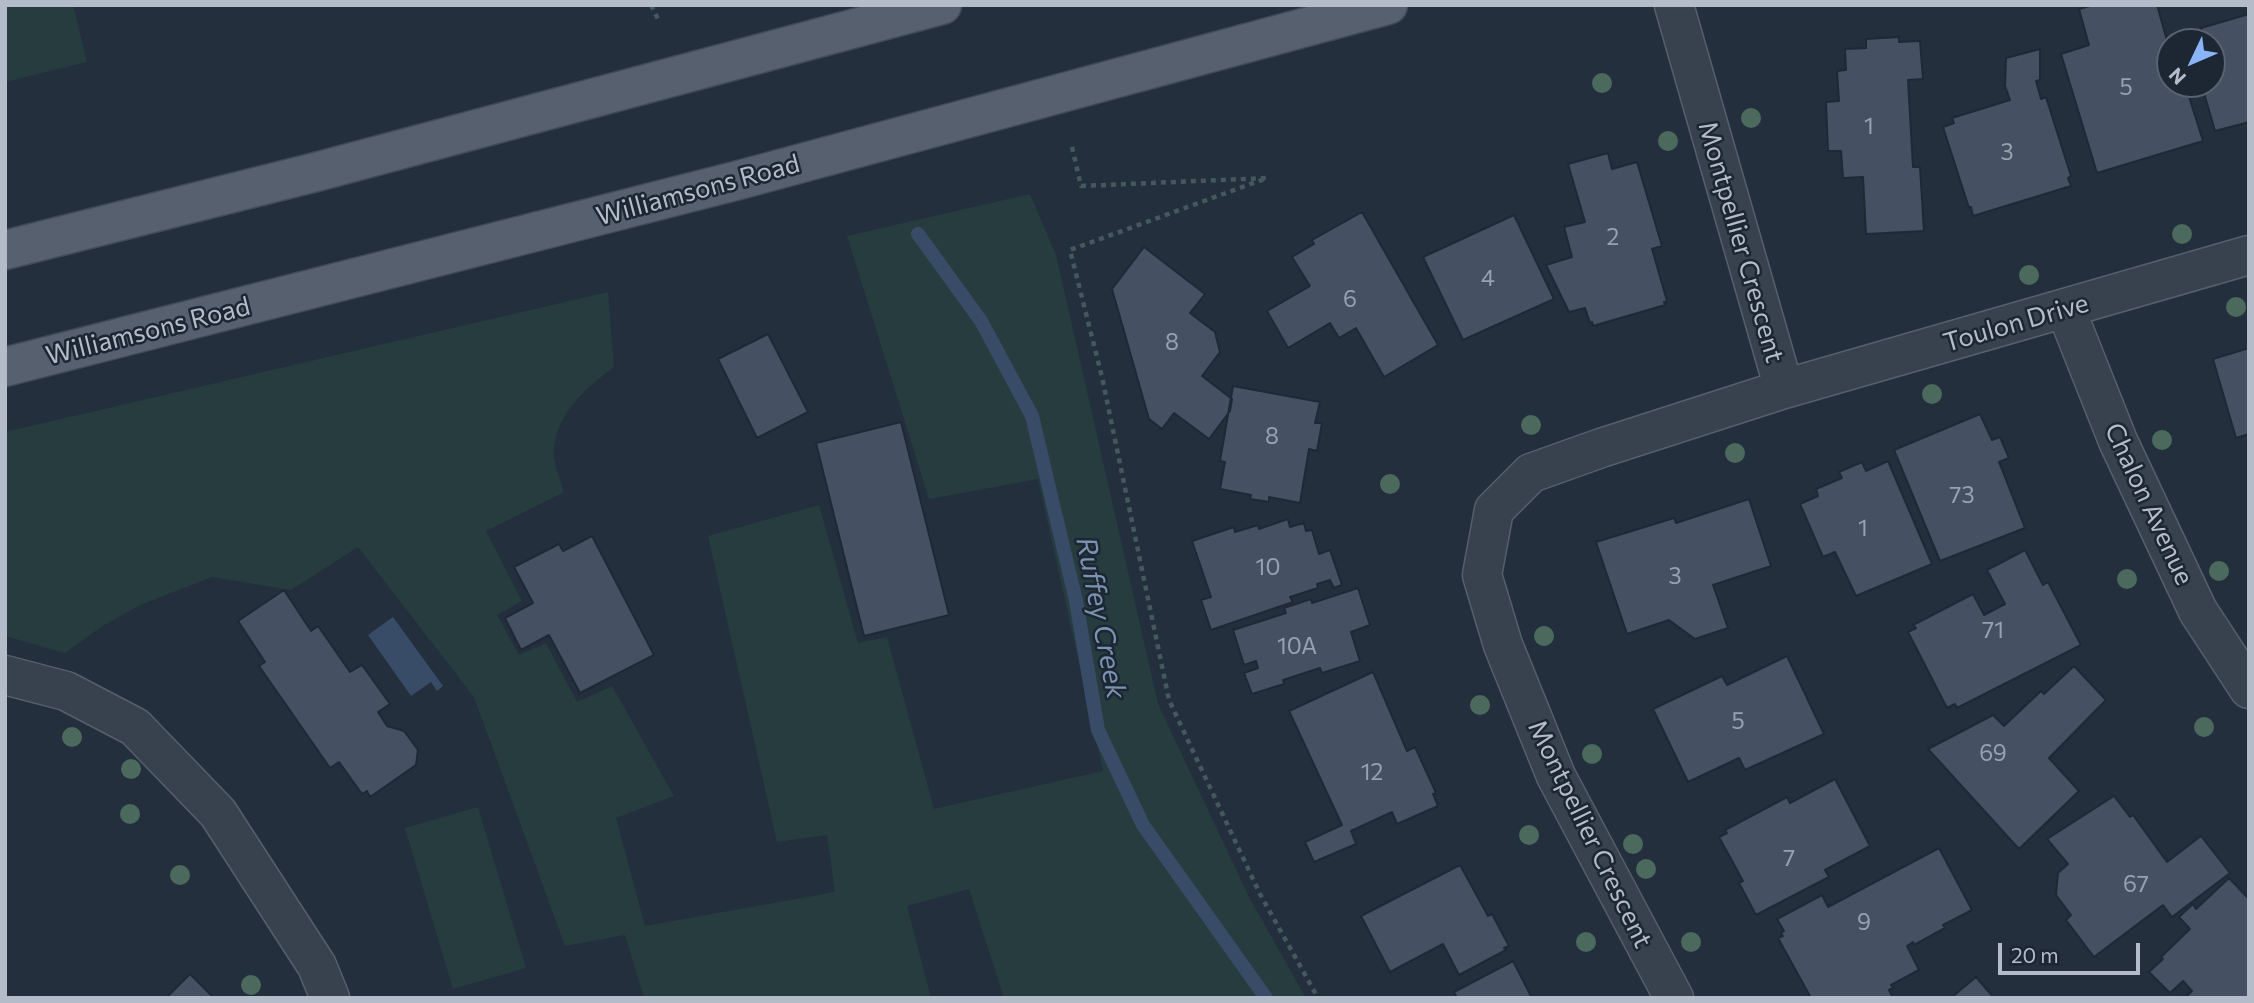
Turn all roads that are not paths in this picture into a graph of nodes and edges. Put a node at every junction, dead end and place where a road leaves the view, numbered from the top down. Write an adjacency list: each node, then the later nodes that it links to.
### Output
1 (942, 5): 4 (main road)
2 (1388, 5): 7 (main road, Williamsons Road)
3 (1674, 5): 8 (street, Montpellier Crescent)
4 (5, 250)
5 (2249, 255): 6 (street, Toulon Drive)
6 (2066, 310): 8 (street, Toulon Drive); 10 (street, Chalon Avenue)
7 (5, 368)
8 (1784, 389): 12 (street, Montpellier Crescent)
9 (5, 675): 11 (street)
10 (2249, 689)
11 (330, 998)
12 (1674, 998)

